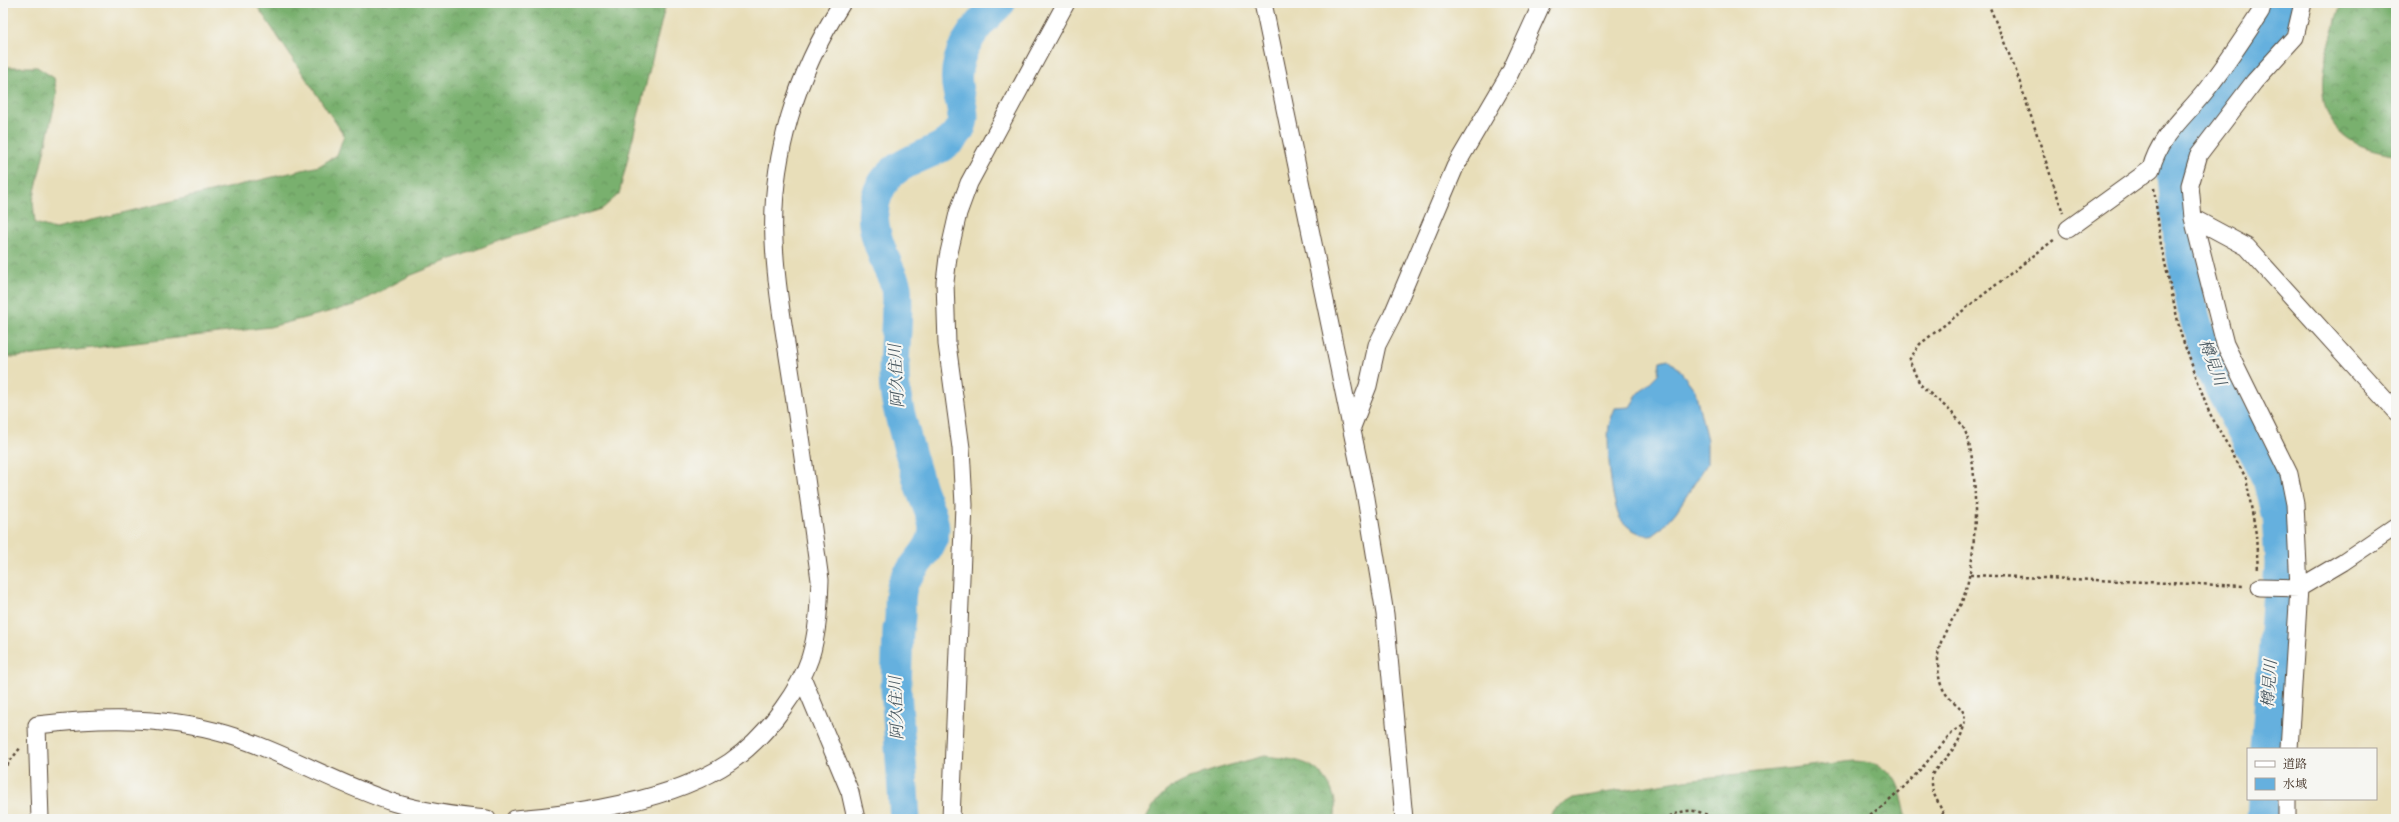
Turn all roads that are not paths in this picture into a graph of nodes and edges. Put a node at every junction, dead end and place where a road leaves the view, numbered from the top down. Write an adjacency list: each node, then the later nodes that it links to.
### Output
1 (842, 3): 14 (street)
2 (1066, 3): 21 (street)
3 (1264, 3): 10 (street)
4 (1542, 3): 10 (street)
5 (2263, 3): 8 (street)
6 (2302, 3): 7 (street)
7 (2193, 218): 9 (street); 13 (street)
8 (2068, 228)
9 (2396, 412)
10 (1352, 427): 22 (street)
11 (2396, 526): 13 (street)
12 (2260, 587): 13 (street)
13 (2295, 588): 15 (street)
14 (802, 677): 19 (street); 20 (street)
15 (2289, 748)
16 (2287, 800): 23 (street)
17 (40, 819): 18 (street)
18 (487, 819)
19 (515, 819)
20 (856, 819)
21 (951, 819)
22 (1404, 819)
23 (2287, 819)

